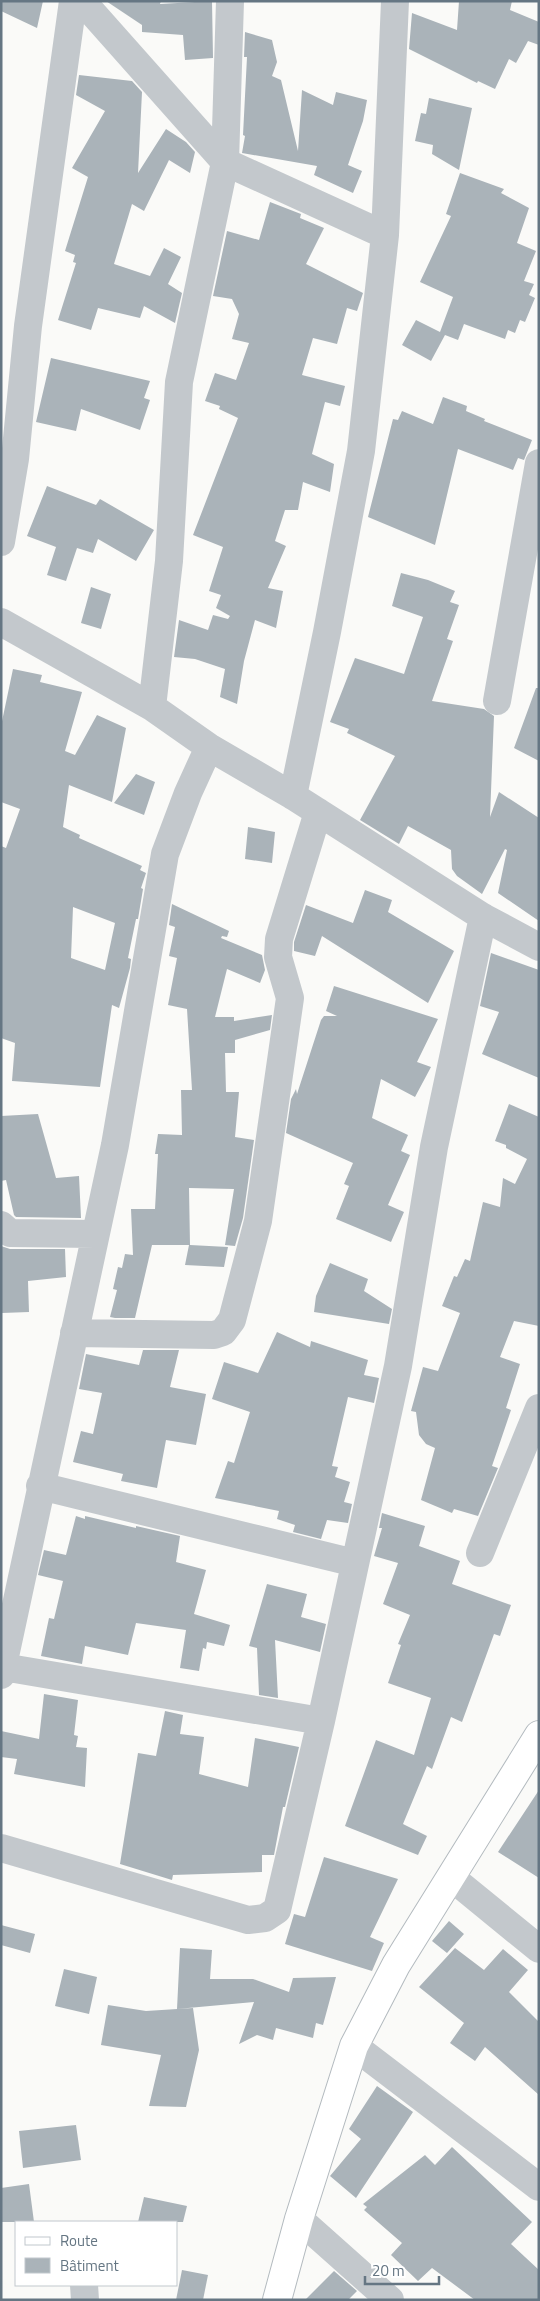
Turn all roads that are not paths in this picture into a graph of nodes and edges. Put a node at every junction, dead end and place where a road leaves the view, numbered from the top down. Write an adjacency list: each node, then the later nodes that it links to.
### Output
1 (73, 1): 8 (street)
2 (82, 1): 5 (street)
3 (230, 1): 5 (street)
4 (395, 1): 6 (street)
5 (225, 162): 6 (street); 11 (street)
6 (384, 235): 13 (street)
7 (539, 463): 10 (street)
8 (1, 542)
9 (1, 622): 11 (street)
10 (497, 701)
11 (152, 707): 12 (street)
12 (209, 746): 13 (street); 18 (street)
13 (293, 796): 14 (street)
14 (318, 812): 15 (street); 19 (street)
15 (483, 917): 16 (street); 23 (street)
16 (539, 947)
17 (1, 1225): 18 (street)
18 (95, 1234): 19 (street)
19 (74, 1332): 21 (street)
20 (539, 1408): 22 (street)
21 (40, 1486): 23 (street); 24 (street)
22 (480, 1553)
23 (355, 1563): 25 (street)
24 (2, 1671): 25 (street)
25 (322, 1721): 27 (street)
26 (539, 1735): 28 (main road)
27 (1, 1848)
28 (452, 1878): 29 (street); 30 (main road)
29 (539, 1949)
30 (354, 2046): 31 (street); 32 (main road)
31 (539, 2187)
32 (299, 2219): 35 (main road); 36 (street)
33 (84, 2286): 34 (street)
34 (85, 2300)
35 (277, 2300)
36 (390, 2300)

